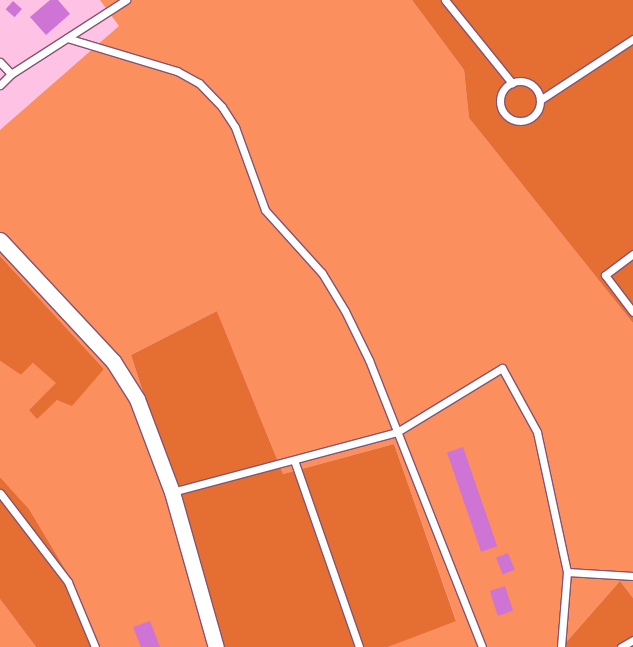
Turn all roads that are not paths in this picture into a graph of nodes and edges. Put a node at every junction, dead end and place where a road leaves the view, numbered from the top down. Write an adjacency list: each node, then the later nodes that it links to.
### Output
1 (126, 0): 3 (lane)
2 (445, 0): 7 (lane)
3 (67, 38): 6 (lane); 13 (lane)
4 (633, 40): 9 (lane)
5 (0, 62): 6 (lane)
6 (11, 74): 8 (lane)
7 (512, 83): 9 (lane); 9 (lane)
8 (0, 85)
9 (540, 100)
10 (0, 240): 15 (street)
11 (633, 254): 12 (lane)
12 (633, 312)
13 (397, 432): 14 (lane); 17 (lane); 23 (lane)
14 (294, 460): 15 (lane); 22 (lane)
15 (172, 492): 21 (street)
16 (0, 494): 20 (lane)
17 (567, 572): 18 (lane); 24 (lane)
18 (633, 576)
19 (633, 640): 25 (lane)
20 (95, 647)
21 (216, 647)
22 (359, 647)
23 (482, 647)
24 (561, 647)
25 (621, 647)

